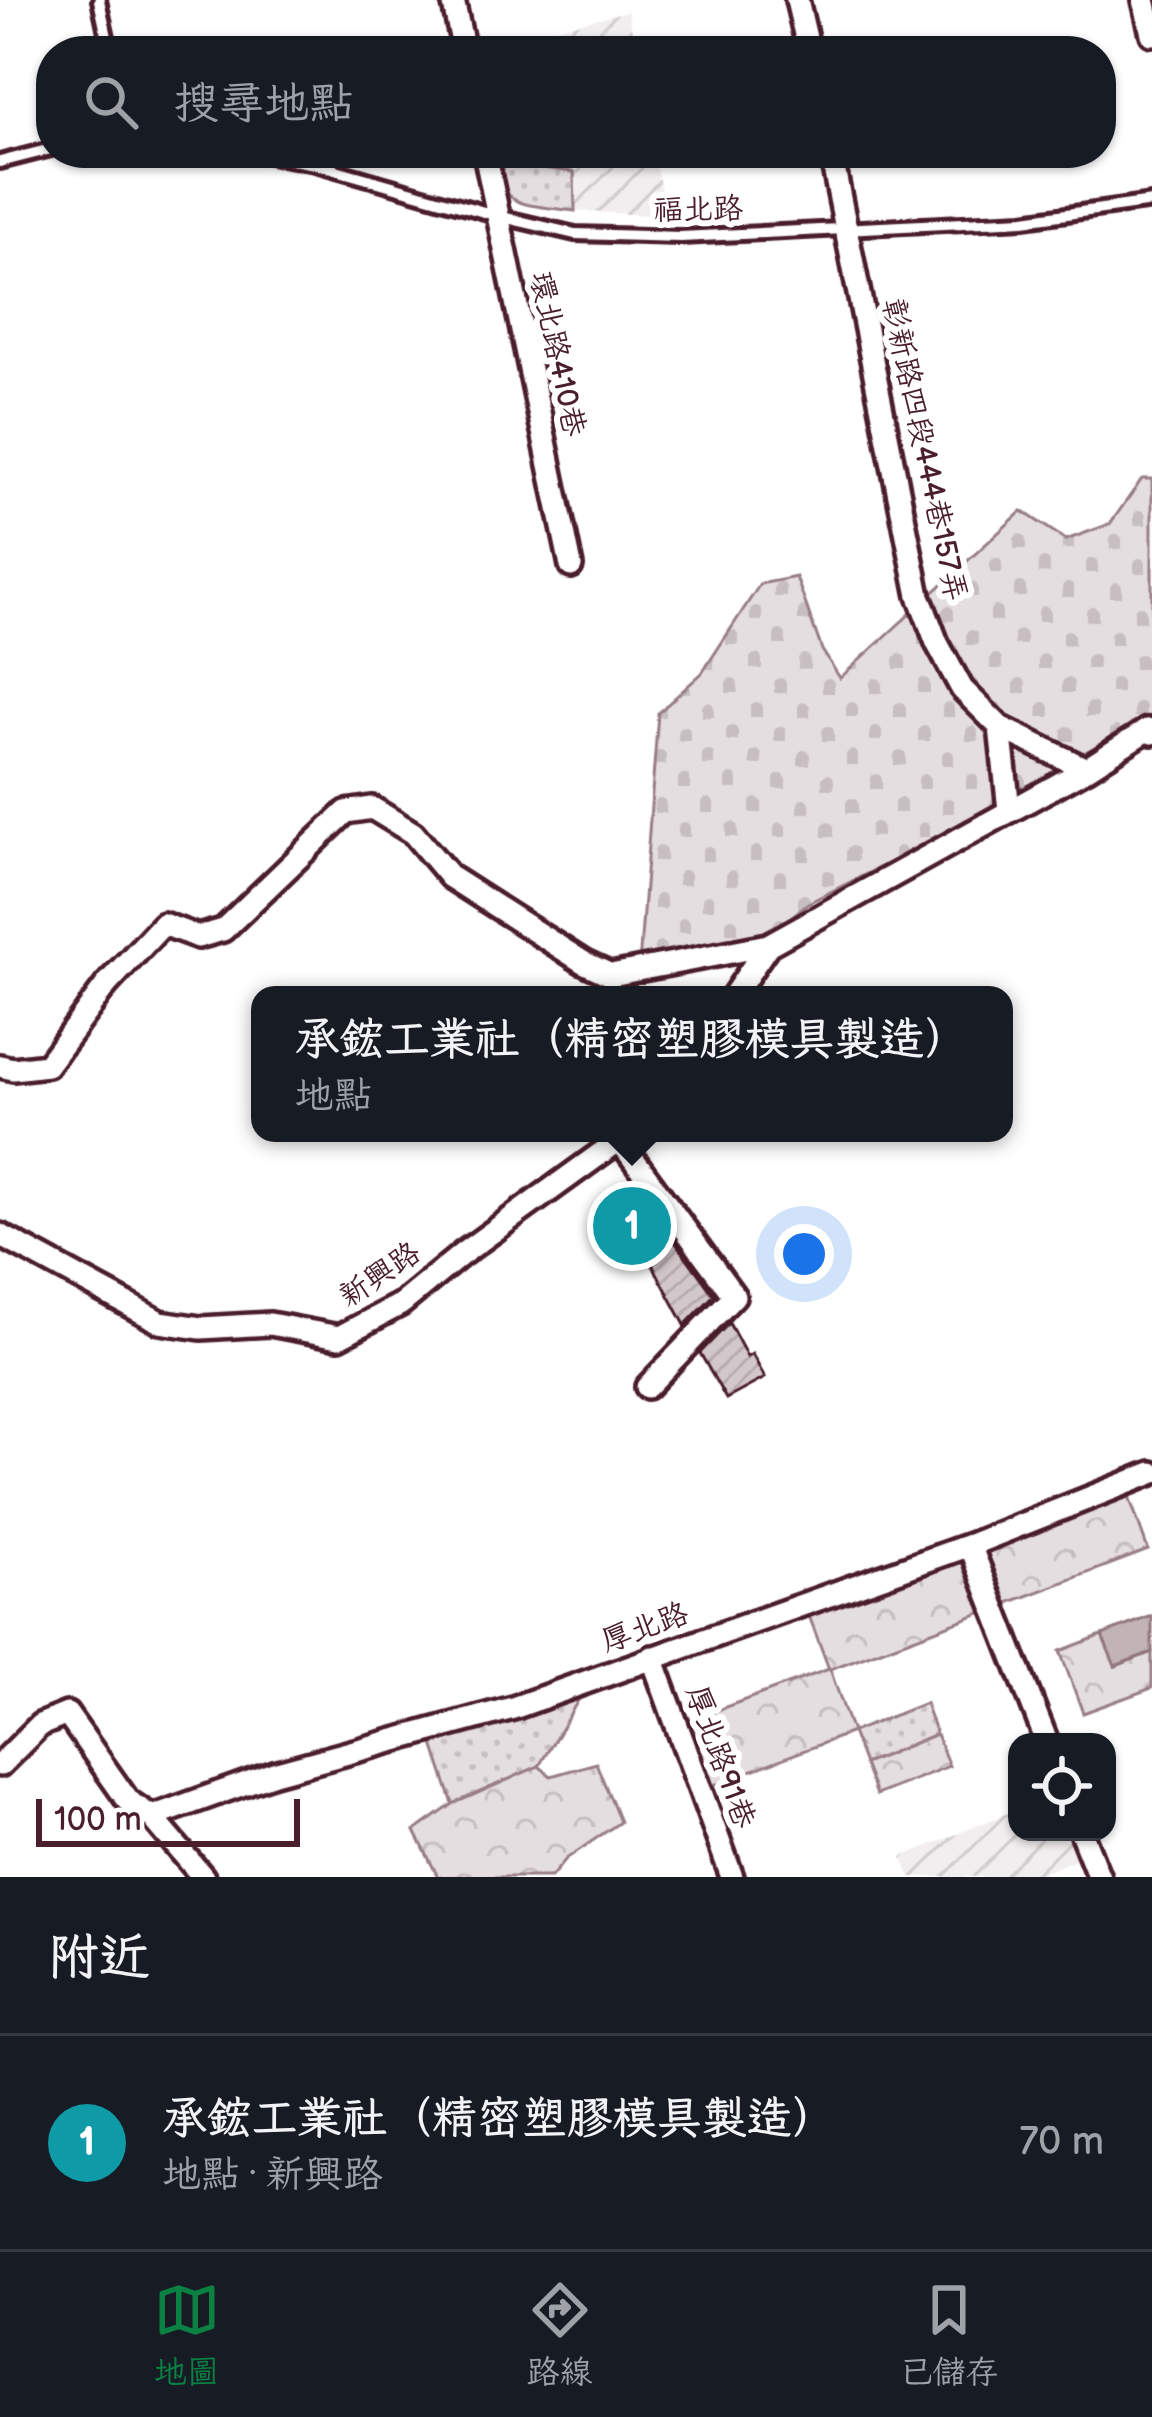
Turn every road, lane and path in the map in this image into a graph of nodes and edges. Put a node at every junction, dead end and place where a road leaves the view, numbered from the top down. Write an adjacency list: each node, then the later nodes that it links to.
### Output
1 (99, 0): 6 (lane)
2 (453, 0): 7 (street)
3 (797, 0): 8 (street)
4 (1144, 0): 5 (street)
5 (1152, 34)
6 (107, 36)
7 (461, 36)
8 (805, 36)
9 (36, 153): 10 (lane)
10 (0, 162)
11 (329, 168): 15 (lane, 福北路)
12 (488, 168): 15 (street, 環北路410巷)
13 (834, 168): 16 (street, 彰新路四段444巷157弄)
14 (1152, 202): 16 (lane, 福北路)
15 (498, 216): 16 (lane, 福北路); 17 (street, 環北路410巷)
16 (848, 228): 18 (street, 彰新路四段444巷157弄)
17 (571, 566)
18 (1000, 727): 20 (street); 21 (street)
19 (1152, 733): 20 (street)
20 (1086, 769): 21 (street)
21 (1009, 810): 22 (street)
22 (768, 945): 23 (street); 24 (street)
23 (740, 986)
24 (0, 1066)
25 (618, 1142): 27 (street, 新興路)
26 (628, 1142): 28 (street)
27 (0, 1235)
28 (647, 1387)
29 (1152, 1473): 30 (street, 厚北路)
30 (970, 1545): 31 (street, 厚北路); 32 (street)
31 (652, 1657): 34 (street, 厚北路); 37 (street, 厚北路91巷)
32 (1043, 1733)
33 (0, 1765): 34 (street)
34 (152, 1817): 36 (street)
35 (1085, 1841): 38 (street)
36 (203, 1877)
37 (733, 1877)
38 (1099, 1877)

